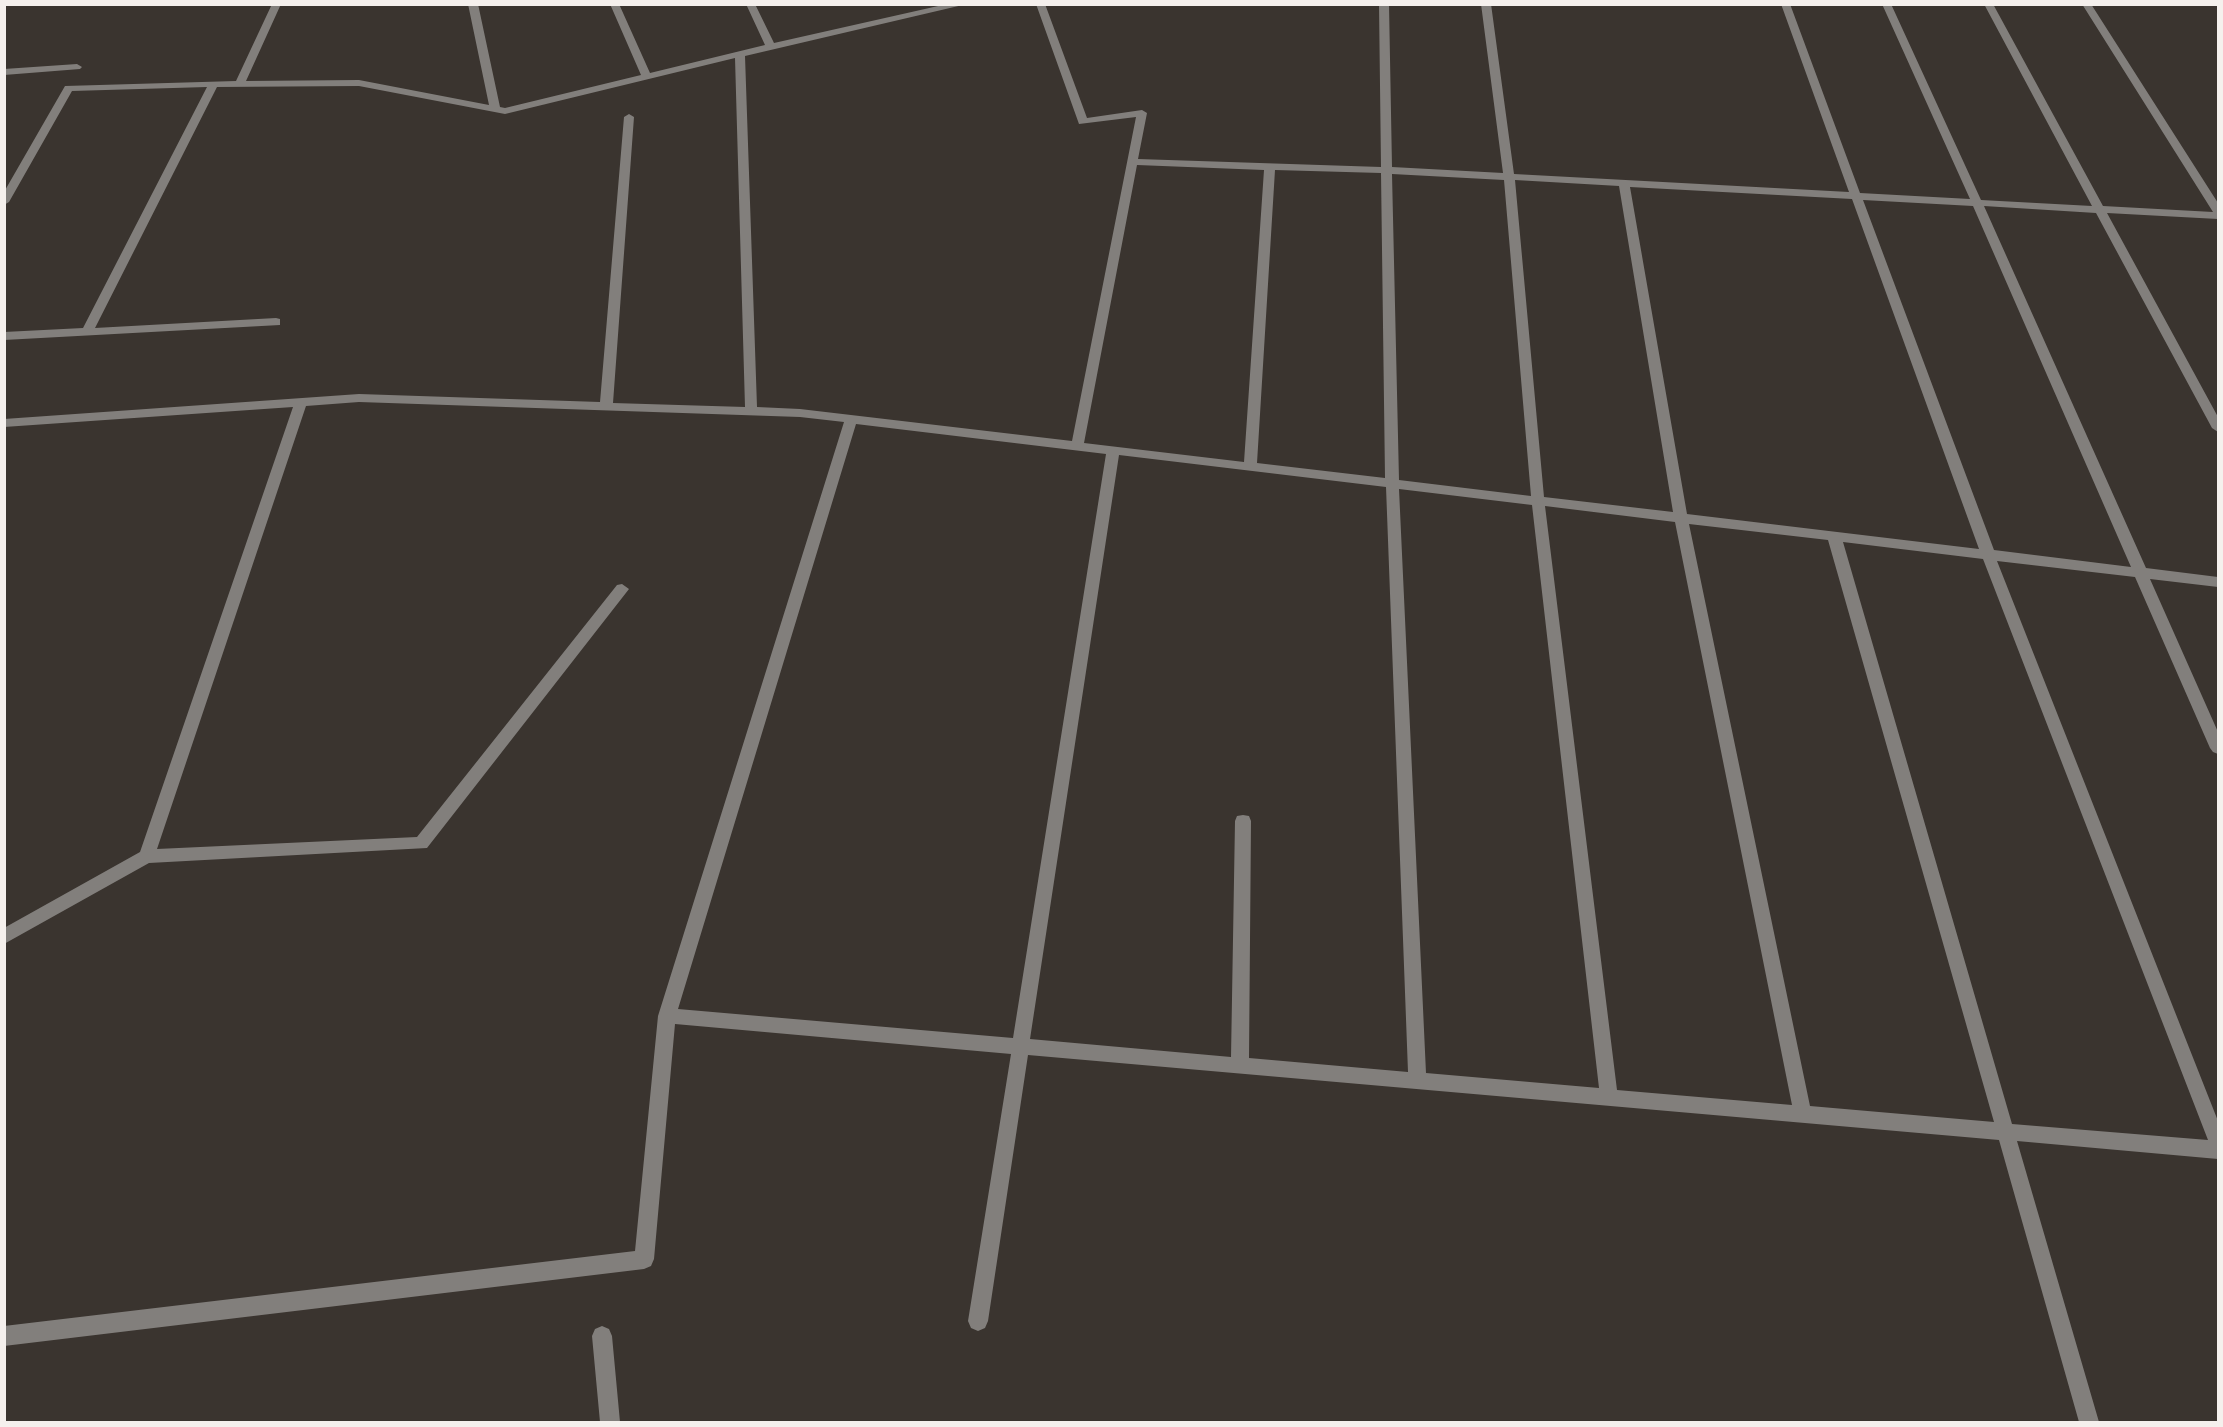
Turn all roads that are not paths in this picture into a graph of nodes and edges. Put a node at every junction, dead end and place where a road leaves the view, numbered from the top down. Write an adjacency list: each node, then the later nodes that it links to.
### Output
1 (277, 4): 20 (street)
2 (474, 4): 21 (street)
3 (614, 4): 18 (street)
4 (750, 4): 14 (street)
5 (963, 4): 13 (street)
6 (1040, 4): 23 (street)
7 (1384, 4): 25 (street)
8 (1486, 4): 26 (street)
9 (1785, 4): 28 (street)
10 (1886, 4): 30 (street)
11 (1988, 4): 31 (street)
12 (2086, 4): 32 (street)
13 (920, 9): 14 (street)
14 (771, 47): 15 (street)
15 (740, 54): 18 (street); 39 (street)
16 (77, 67): 17 (street)
17 (4, 72)
18 (647, 77): 21 (street)
19 (214, 84): 20 (street); 29 (street); 35 (street)
20 (240, 84): 21 (street)
21 (495, 109)
22 (629, 117): 38 (street)
23 (1133, 162): 24 (street); 43 (street)
24 (1270, 166): 25 (street); 45 (street)
25 (1387, 170): 26 (street); 46 (street)
26 (1509, 176): 27 (street); 47 (street)
27 (1624, 183): 28 (street); 48 (street)
28 (1854, 196): 30 (street); 50 (street)
29 (4, 202)
30 (1977, 203): 31 (street); 51 (street)
31 (2100, 210): 33 (street); 42 (street)
32 (2218, 211)
33 (2218, 216)
34 (276, 322): 35 (street)
35 (87, 332): 36 (street)
36 (4, 336)
37 (301, 402): 38 (street); 41 (street); 56 (street)
38 (606, 406): 39 (street)
39 (751, 411): 40 (street)
40 (851, 419): 43 (street); 58 (street)
41 (4, 423)
42 (2218, 428)
43 (1077, 446): 44 (street)
44 (1113, 450): 45 (street); 59 (street)
45 (1250, 466): 46 (street)
46 (1392, 483): 47 (street); 61 (street)
47 (1538, 501): 48 (street); 62 (street)
48 (1682, 518): 49 (street); 63 (street)
49 (1834, 536): 50 (street); 70 (street)
50 (1988, 554): 51 (street); 64 (street)
51 (2139, 573): 52 (street); 54 (street)
52 (2218, 582)
53 (622, 589): 56 (street)
54 (2218, 748)
55 (1243, 821): 60 (street)
56 (147, 856): 57 (street)
57 (4, 938)
58 (667, 1016): 59 (street); 67 (street)
59 (1020, 1047): 60 (street); 66 (street)
60 (1240, 1066): 61 (street)
61 (1417, 1080): 62 (street)
62 (1610, 1097): 63 (street)
63 (1803, 1114): 65 (street)
64 (2218, 1143)
65 (2218, 1150)
66 (978, 1321)
67 (4, 1336)
68 (602, 1336): 69 (street)
69 (610, 1422)
70 (2089, 1422)

